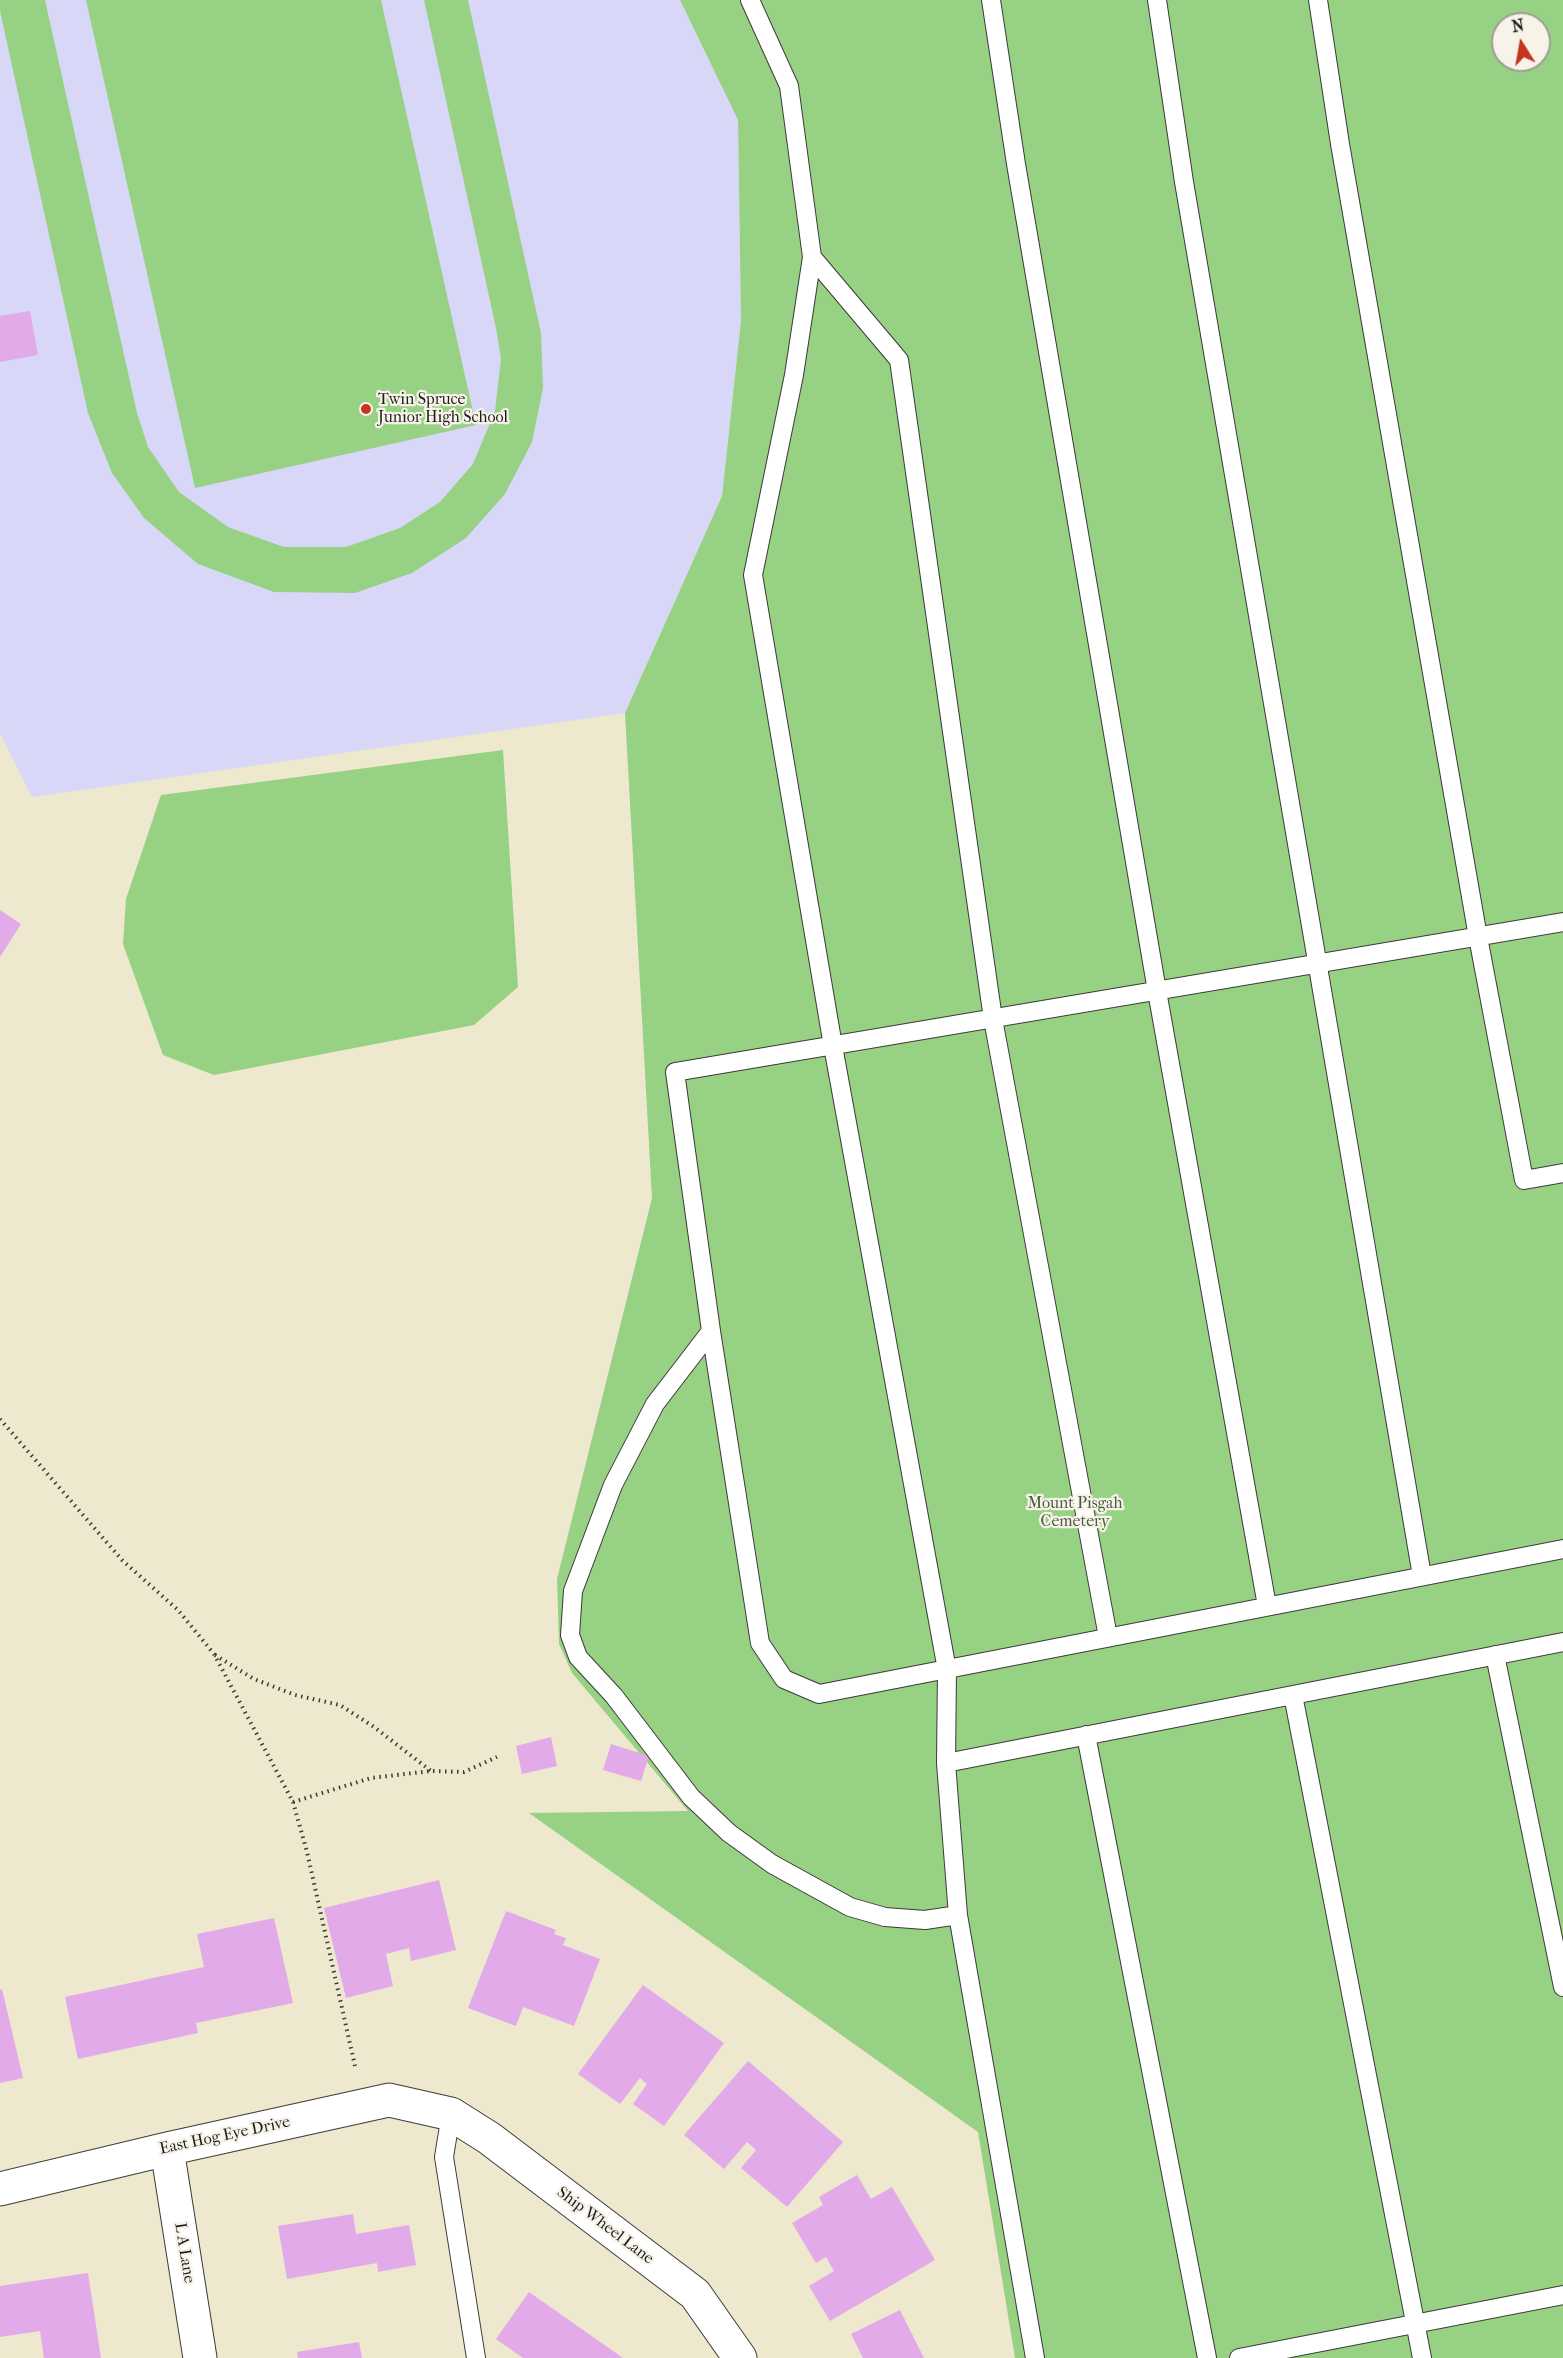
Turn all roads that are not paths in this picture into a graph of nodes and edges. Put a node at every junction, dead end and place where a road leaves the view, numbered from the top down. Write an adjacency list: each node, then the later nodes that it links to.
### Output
1 (750, 0): 5 (lane)
2 (992, 0): 9 (lane)
3 (1157, 0): 8 (lane)
4 (1318, 0): 7 (lane)
5 (812, 257): 10 (lane); 11 (lane)
6 (1563, 922): 7 (lane)
7 (1478, 937): 8 (lane); 12 (lane)
8 (1317, 964): 9 (lane); 15 (lane)
9 (1157, 991): 10 (lane); 16 (lane)
10 (993, 1019): 11 (lane); 17 (lane)
11 (833, 1046): 13 (lane); 20 (lane)
12 (1563, 1173)
13 (711, 1331): 20 (lane); 24 (lane)
14 (1563, 1549): 15 (lane)
15 (1422, 1576): 16 (lane)
16 (1267, 1605): 17 (lane)
17 (1108, 1636): 20 (lane)
18 (1563, 1642): 19 (lane)
19 (1495, 1655): 21 (lane); 25 (lane)
20 (947, 1670): 23 (lane)
21 (1293, 1695): 22 (lane); 30 (lane)
22 (1086, 1735): 23 (lane); 35 (lane)
23 (946, 1763): 24 (lane)
24 (958, 1915): 34 (lane)
25 (1563, 1987)
26 (451, 2114): 27 (street, East Hog Eye Drive); 32 (lane); 33 (street, Ship Wheel Lane)
27 (167, 2149): 28 (street, East Hog Eye Drive); 31 (street, L A Lane)
28 (0, 2188)
29 (1563, 2295): 30 (lane)
30 (1415, 2323): 36 (lane); 37 (lane)
31 (200, 2358)
32 (476, 2358)
33 (740, 2358)
34 (1035, 2358)
35 (1207, 2358)
36 (1239, 2358)
37 (1422, 2358)

